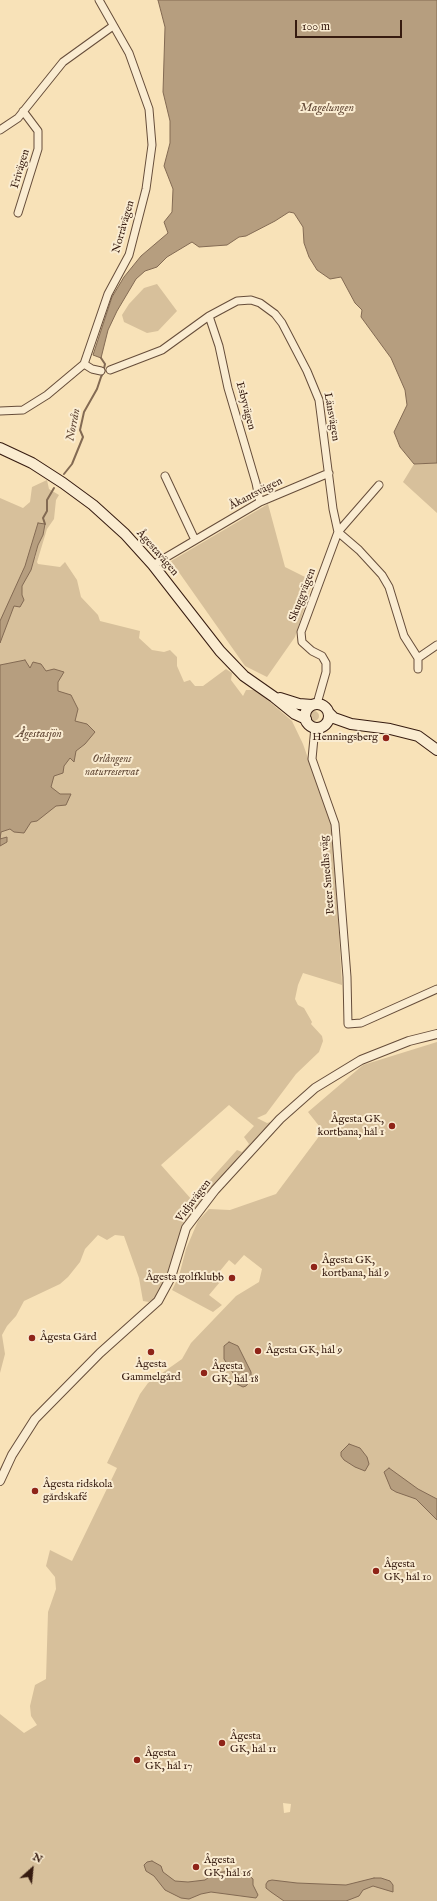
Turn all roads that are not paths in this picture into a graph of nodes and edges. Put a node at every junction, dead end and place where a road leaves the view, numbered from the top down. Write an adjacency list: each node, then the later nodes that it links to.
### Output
1 (99, 0): 2 (street, Norråvägen)
2 (113, 26): 3 (street); 7 (street, Norråvägen)
3 (23, 112): 4 (street); 5 (street, Frivägen)
4 (0, 130)
5 (18, 213)
6 (209, 316): 9 (street, Länsvägen); 12 (street, Länsvägen); 15 (street, Esbyvägen)
7 (84, 364): 8 (street); 10 (street)
8 (101, 370)
9 (110, 370)
10 (0, 411)
11 (0, 448): 18 (main road, Ågestavägen)
12 (328, 473): 15 (street, Åkantsvägen); 16 (street, Länsvägen)
13 (165, 476): 17 (street)
14 (379, 485): 16 (street)
15 (260, 502): 17 (street, Åkantsvägen)
16 (338, 532): 20 (street); 23 (street, Skuggvägen)
17 (195, 540): 18 (street, Åkantsvägen)
18 (153, 565): 22 (main road, Ågestavägen)
19 (437, 645): 20 (street)
20 (418, 658): 21 (street)
21 (418, 669)
22 (274, 696): 23 (main road, Ågestavägen); 25 (main road, Ågestavägen)
23 (316, 704): 24 (main road); 25 (main road)
24 (329, 713): 26 (main road); 27 (main road)
25 (306, 719): 28 (main road)
26 (326, 723): 27 (main road); 28 (main road)
27 (351, 724): 29 (main road)
28 (315, 728): 30 (street, Peter Smedhs väg)
29 (437, 750)
30 (437, 989)
31 (437, 1034): 32 (street, Vidjavägen)
32 (0, 1481)

